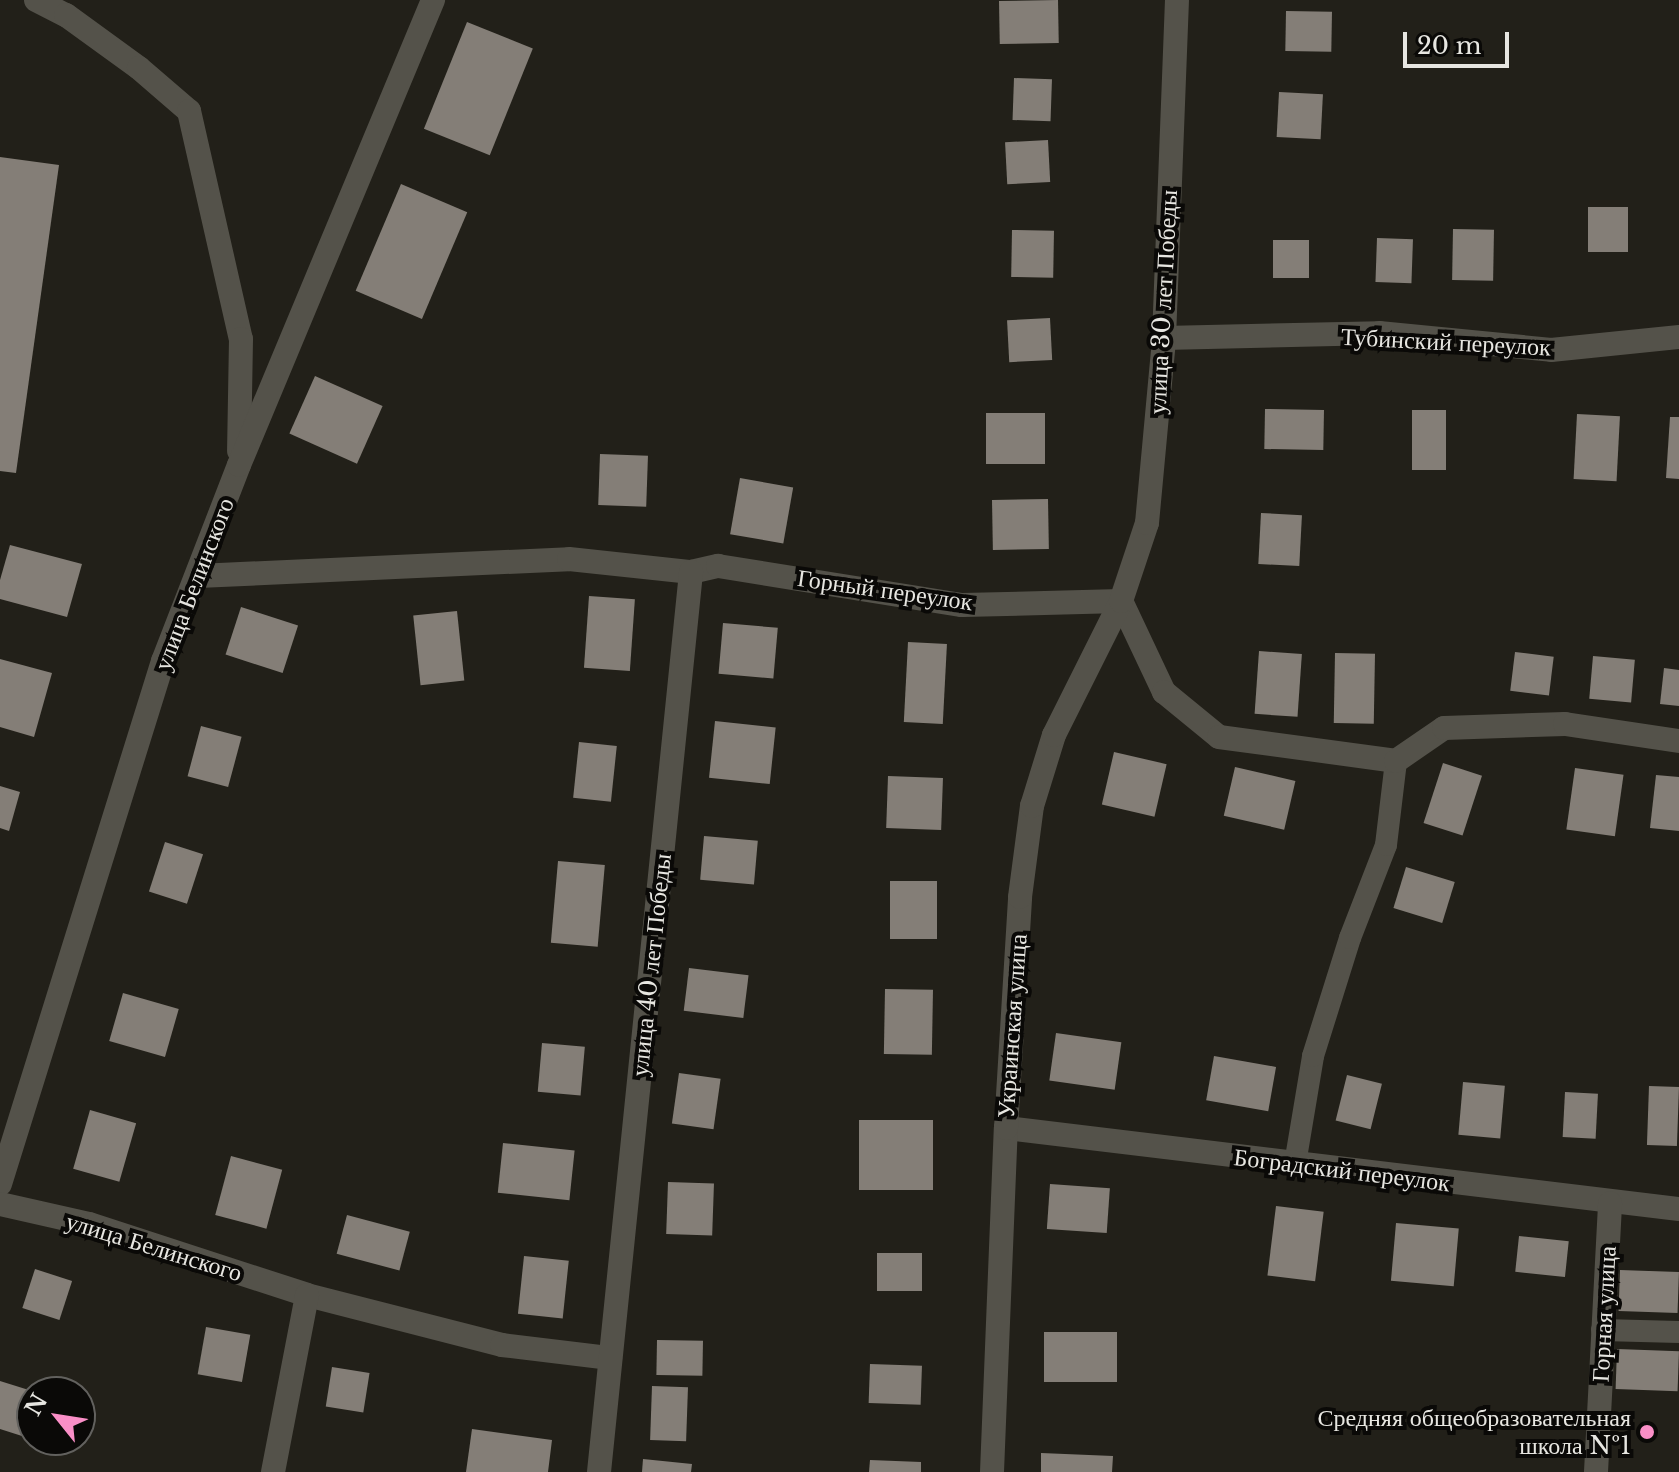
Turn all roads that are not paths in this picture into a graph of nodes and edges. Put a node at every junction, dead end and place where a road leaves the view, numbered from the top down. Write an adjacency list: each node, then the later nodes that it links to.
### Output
1 (36, 0): 6 (street)
2 (433, 0): 6 (street, улица Белинского)
3 (1177, 0): 5 (street, улица 30 лет Победы)
4 (1679, 337): 5 (street, Тубинский переулок)
5 (1164, 338): 9 (street, улица 30 лет Победы)
6 (239, 465): 8 (street, улица Белинского)
7 (691, 572): 8 (street, Горный переулок); 9 (street, Горный переулок); 21 (street, улица 40 лет Победы)
8 (198, 576): 14 (street, улица Белинского)
9 (1121, 601): 11 (street); 12 (street, Украинская улица)
10 (1679, 741): 11 (street)
11 (1396, 761): 13 (lane)
12 (1006, 1128): 13 (street, Боградский переулок); 24 (street, Украинская улица)
13 (1295, 1164): 15 (street, Боградский переулок)
14 (0, 1184)
15 (1610, 1203): 17 (street, Боградский переулок); 19 (street, Горная улица)
16 (0, 1204): 18 (street, улица Белинского)
17 (1679, 1209)
18 (307, 1295): 21 (street); 22 (street)
19 (1602, 1330): 20 (lane); 25 (street, Горная улица)
20 (1679, 1332)
21 (610, 1358): 23 (street, улица 40 лет Победы)
22 (273, 1472)
23 (599, 1472)
24 (992, 1472)
25 (1596, 1472)

